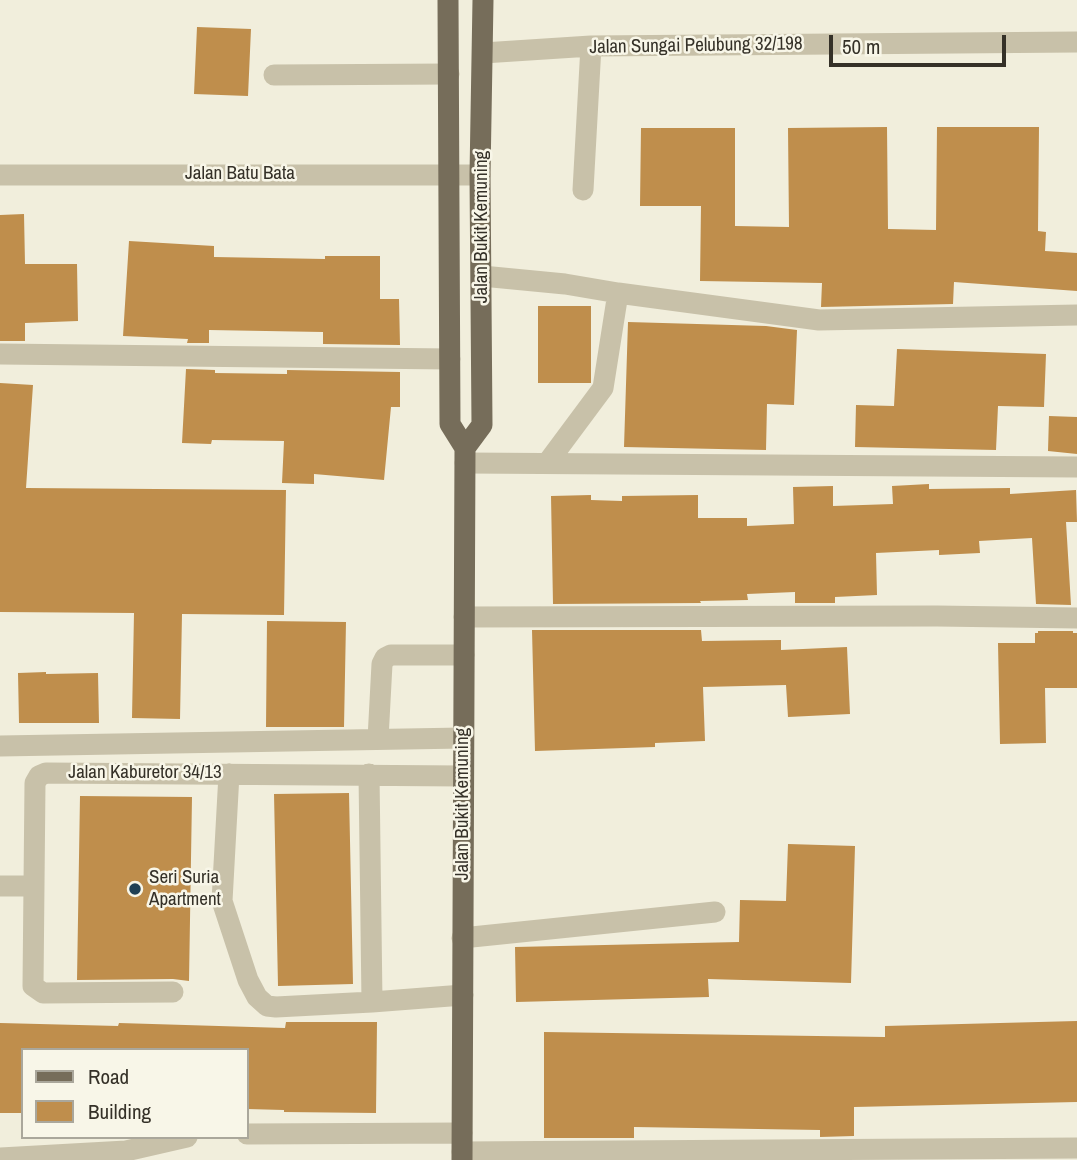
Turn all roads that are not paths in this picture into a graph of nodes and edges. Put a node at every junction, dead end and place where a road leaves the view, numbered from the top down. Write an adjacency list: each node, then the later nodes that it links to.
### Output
1 (448, 0): 6 (main road, Jalan Bukit Kemuning)
2 (483, 0): 5 (main road, Jalan Bukit Kemuning)
3 (1077, 42): 4 (street, Jalan Sungai Pelubung 32/198)
4 (591, 46): 5 (street, Jalan Sungai Pelubung 32/198); 11 (street)
5 (483, 53): 10 (main road, Jalan Bukit Kemuning)
6 (449, 74): 7 (street); 9 (main road, Jalan Bukit Kemuning)
7 (274, 75)
8 (0, 174): 9 (street, Jalan Batu Bata)
9 (450, 174): 10 (street, Jalan Batu Bata); 16 (main road, Jalan Bukit Kemuning)
10 (480, 175): 12 (main road, Jalan Bukit Kemuning)
11 (583, 190)
12 (482, 276): 13 (street); 17 (main road, Jalan Bukit Kemuning)
13 (618, 293): 14 (street); 18 (street)
14 (1077, 315)
15 (0, 354): 16 (street)
16 (450, 359): 17 (main road, Jalan Bukit Kemuning)
17 (465, 456): 18 (street); 20 (main road, Jalan Bukit Kemuning)
18 (548, 462): 19 (street)
19 (1077, 467)
20 (464, 617): 21 (street); 22 (main road, Jalan Bukit Kemuning)
21 (1077, 618)
22 (464, 655): 23 (main road, Jalan Bukit Kemuning); 24 (street)
23 (463, 738): 24 (street); 28 (main road, Jalan Bukit Kemuning)
24 (378, 739): 25 (street)
25 (0, 746)
26 (229, 774): 27 (street, Jalan Kaburetor 34/13); 30 (street, Jalan Kaburetor 34/13); 35 (street)
27 (369, 774): 28 (street, Jalan Kaburetor 34/13); 35 (street)
28 (463, 776): 32 (main road, Jalan Bukit Kemuning)
29 (0, 886): 30 (street)
30 (34, 886): 33 (street, Jalan Kaburetor 34/13)
31 (715, 912): 32 (street)
32 (462, 938): 34 (main road, Jalan Bukit Kemuning)
33 (173, 992)
34 (463, 996): 35 (street); 38 (main road, Jalan Bukit Kemuning)
35 (372, 1002)
36 (248, 1134): 38 (street)
37 (178, 1139): 40 (street)
38 (462, 1148): 39 (street)
39 (1077, 1148)
40 (0, 1158)

